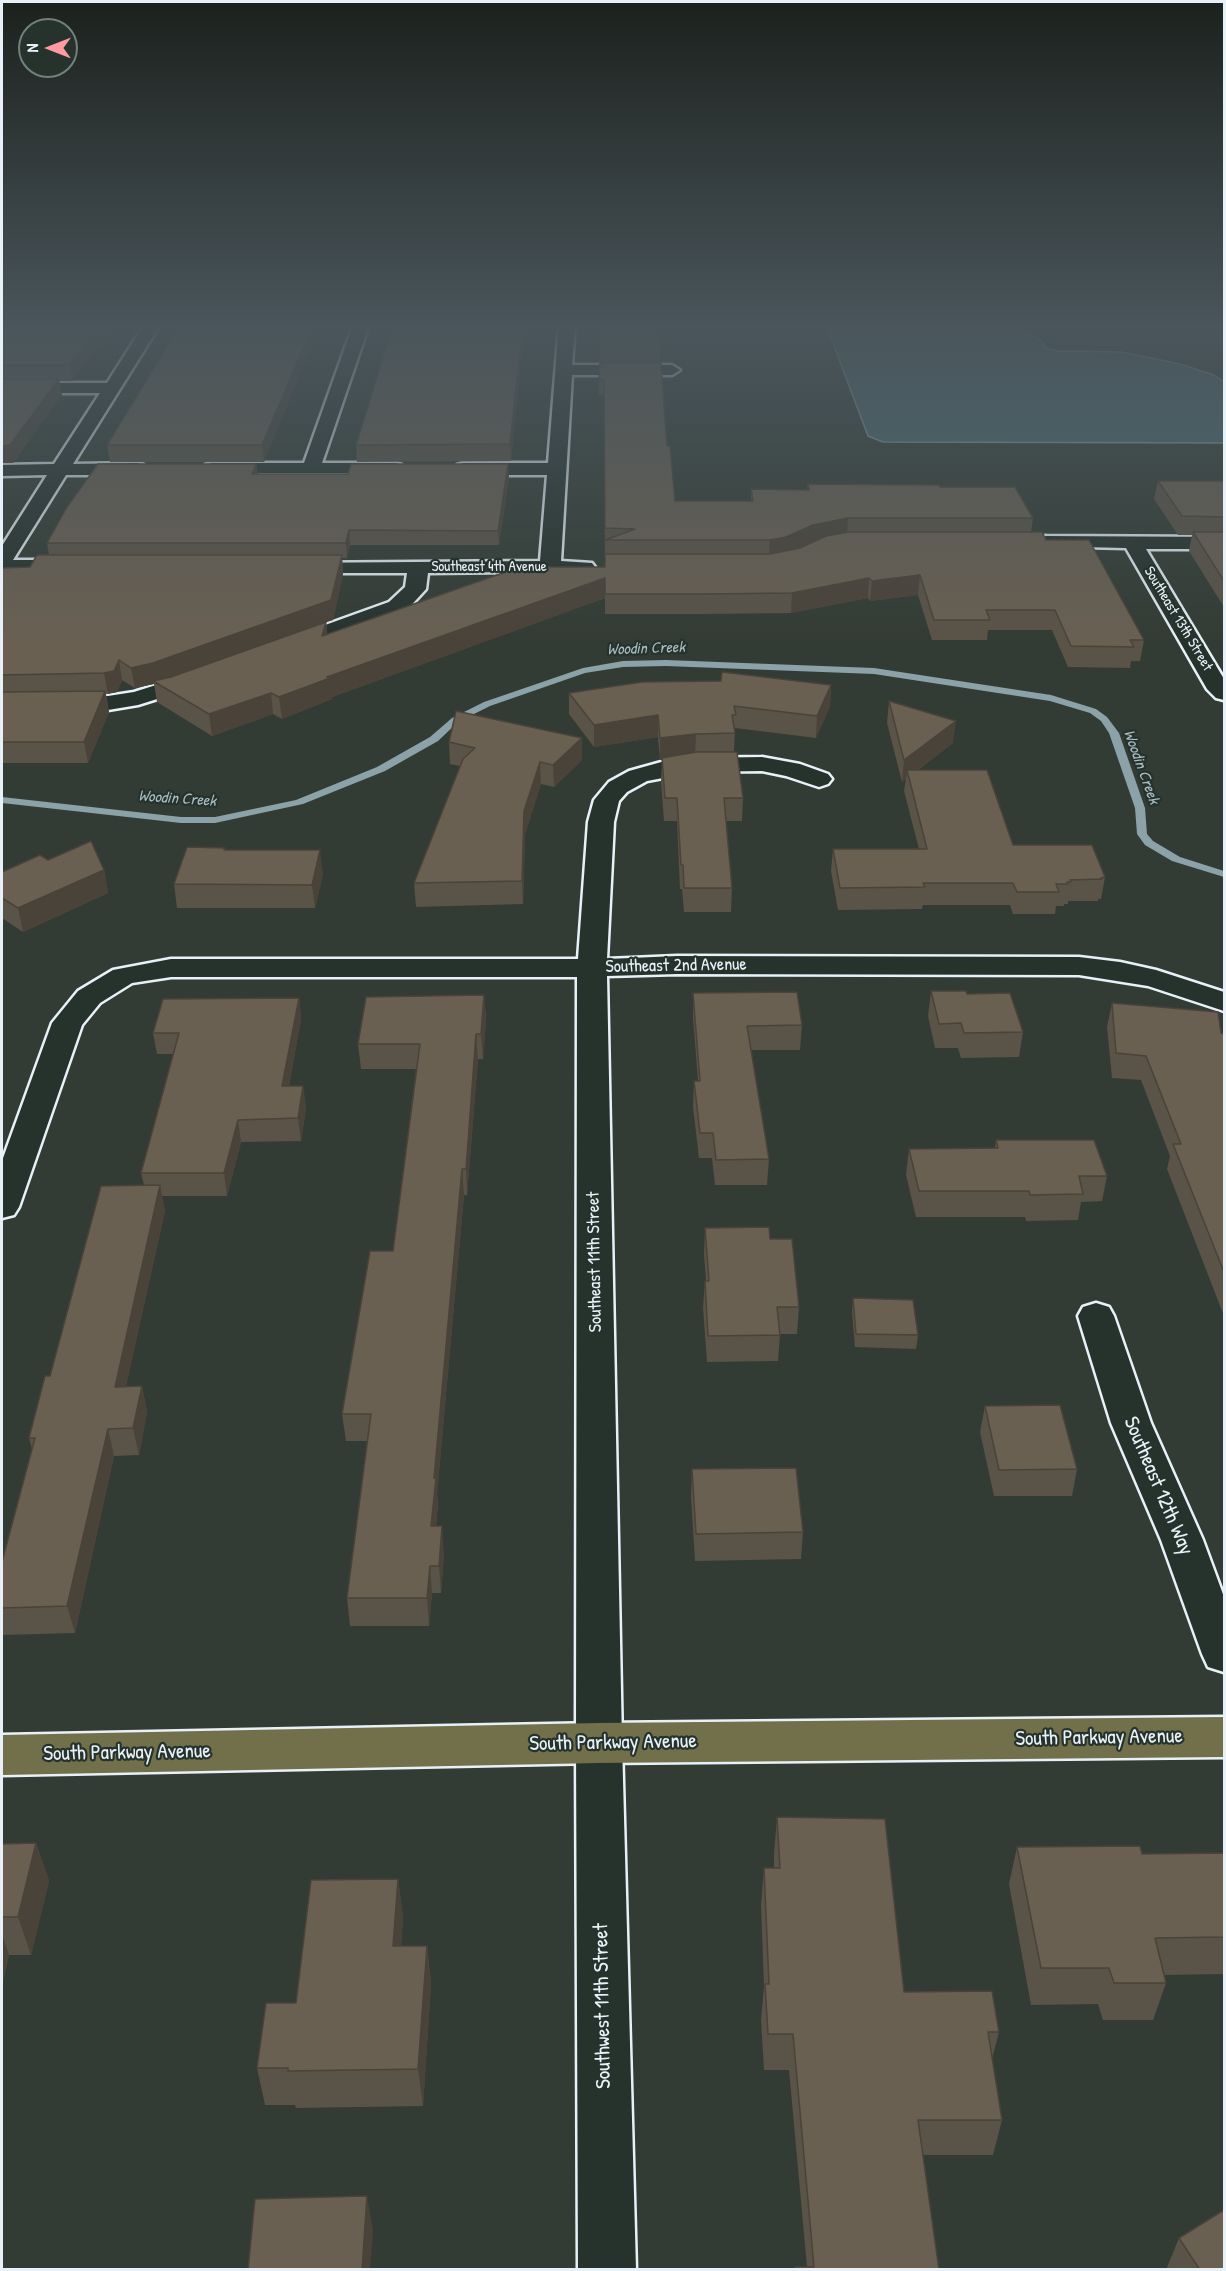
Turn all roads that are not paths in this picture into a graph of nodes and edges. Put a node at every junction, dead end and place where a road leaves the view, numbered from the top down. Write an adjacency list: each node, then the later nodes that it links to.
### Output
1 (85, 431): 11 (street)
2 (324, 431): 6 (street)
3 (559, 431): 9 (street)
4 (156, 469): 11 (street)
5 (192, 469): 6 (street)
6 (311, 469): 7 (street)
7 (418, 469)
8 (441, 469): 9 (street)
9 (556, 469): 20 (street)
10 (2, 470): 11 (street)
11 (60, 470): 15 (street)
12 (1021, 542): 13 (street)
13 (1133, 543): 14 (street); 24 (street, Southeast 13th Street)
14 (1224, 543)
15 (2, 561)
16 (2, 566): 17 (street)
17 (97, 566)
18 (276, 567): 19 (street, Southeast 4th Avenue)
19 (419, 567): 20 (street, Southeast 4th Avenue); 22 (street)
20 (550, 567): 21 (street, Southeast 4th Avenue)
21 (609, 567)
22 (264, 655)
23 (220, 671): 25 (street)
24 (1224, 693)
25 (2, 704)
26 (819, 779): 27 (street, Southeast 11th Street)
27 (592, 968): 28 (street, Southeast 2nd Avenue); 29 (street, Southeast 2nd Avenue); 34 (street, Southeast 11th Street)
28 (1224, 1002)
29 (8, 1172): 30 (street)
30 (2, 1207)
31 (1096, 1316): 32 (street, Southeast 12th Way)
32 (1224, 1654)
33 (1224, 1737): 34 (main road, South Parkway Avenue)
34 (599, 1743): 35 (main road, South Parkway Avenue); 36 (street, Southwest 11th Street)
35 (2, 1755)
36 (608, 2270)

